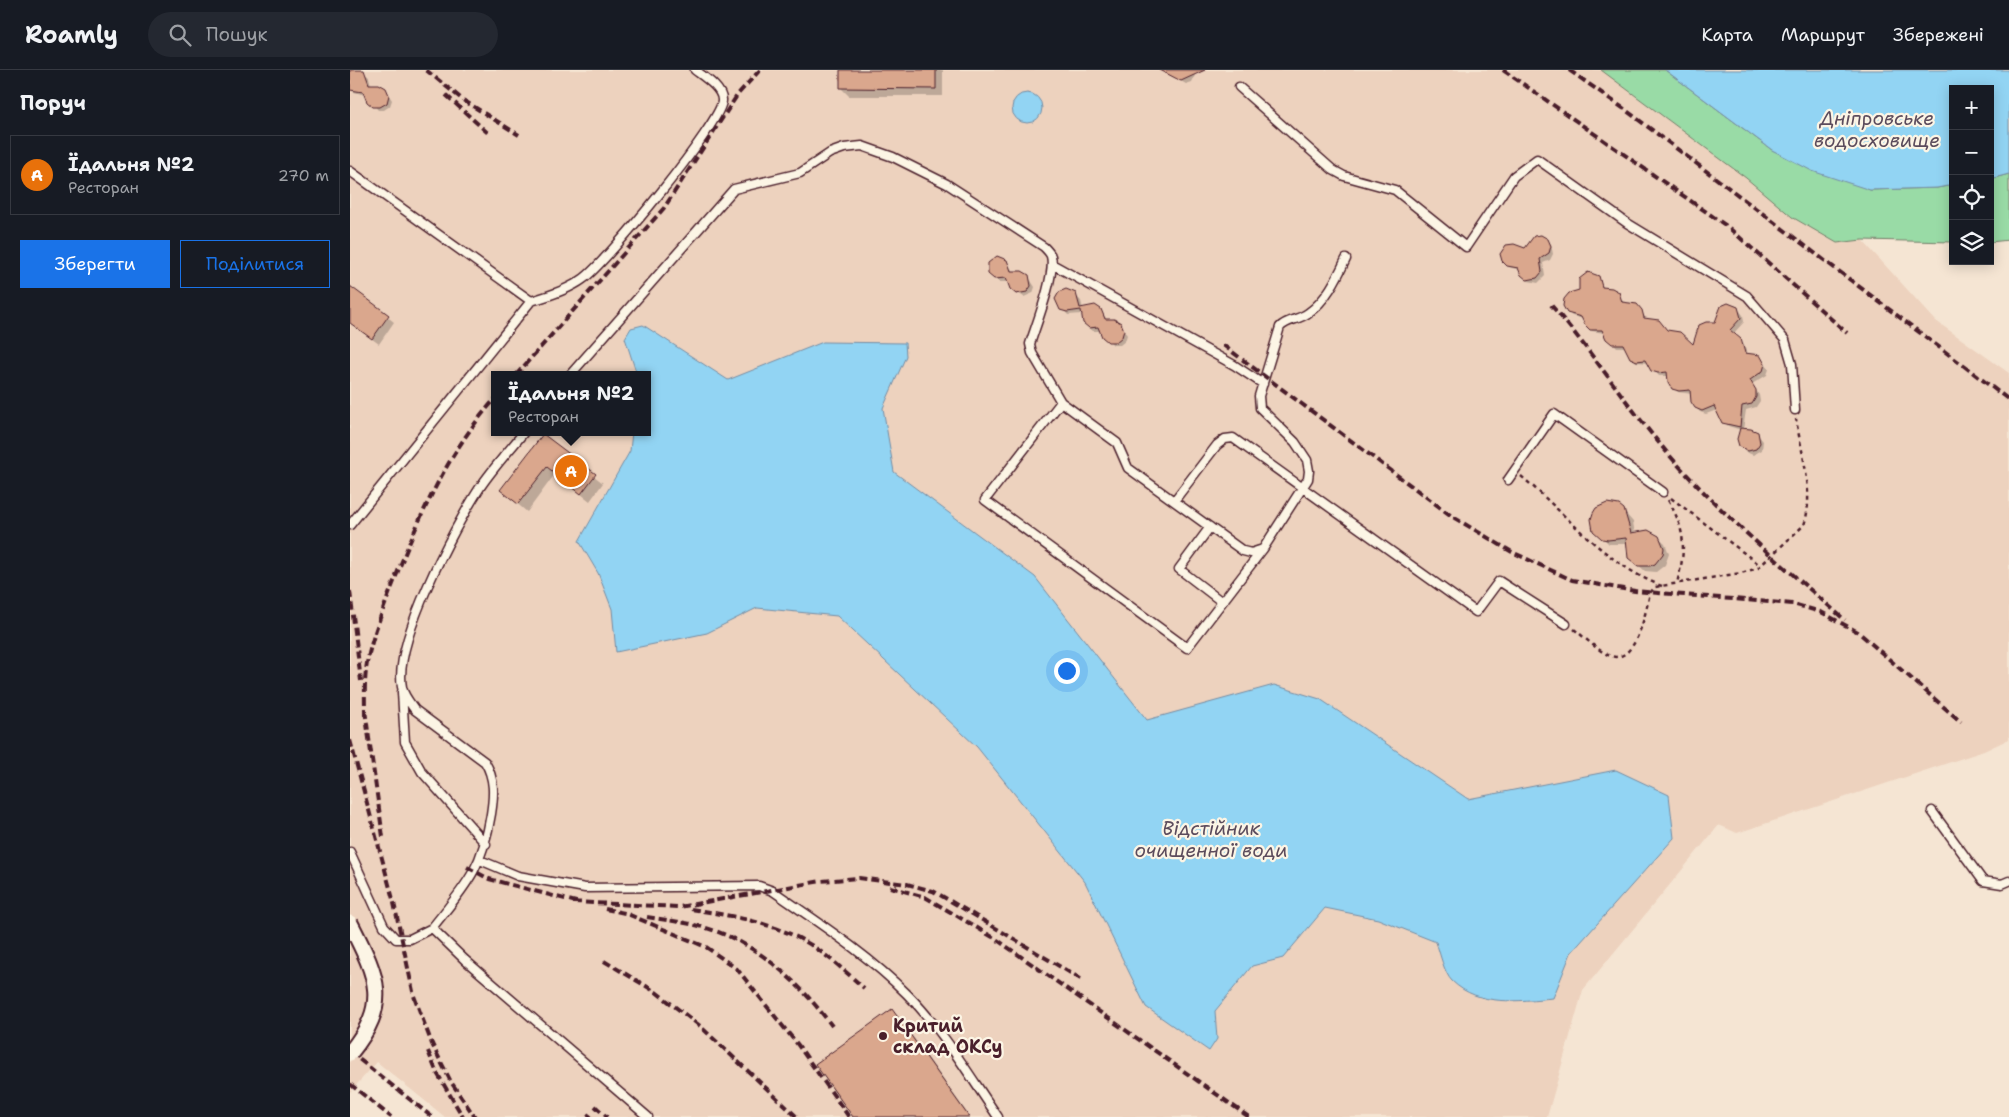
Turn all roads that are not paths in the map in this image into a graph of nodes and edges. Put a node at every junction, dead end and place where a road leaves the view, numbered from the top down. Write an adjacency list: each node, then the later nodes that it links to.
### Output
1 (695, 70): 6 (lane)
2 (1239, 87): 10 (lane)
3 (350, 171): 6 (lane)
4 (1346, 259): 8 (lane)
5 (1052, 264): 7 (lane); 8 (lane); 9 (lane)
6 (531, 301): 16 (lane)
7 (574, 371)
8 (1263, 384): 13 (lane)
9 (1061, 402): 15 (lane); 19 (lane)
10 (1795, 410)
11 (521, 436): 21 (lane)
12 (1508, 480): 14 (lane)
13 (1303, 486): 15 (lane); 18 (lane); 20 (lane)
14 (1664, 492)
15 (1174, 501): 17 (lane)
16 (350, 525)
17 (1210, 527): 18 (lane); 19 (lane)
18 (1263, 549): 19 (lane)
19 (1222, 602)
20 (1566, 624)
21 (402, 687): 23 (lane); 23 (lane)
22 (1932, 811): 26 (lane)
23 (486, 844): 25 (lane)
24 (350, 852): 28 (lane)
25 (480, 860): 28 (lane); 31 (lane)
26 (2009, 881)
27 (350, 923): 29 (street, bridge)
28 (432, 928): 30 (lane)
29 (350, 1053)
30 (648, 1117)
31 (998, 1117)

